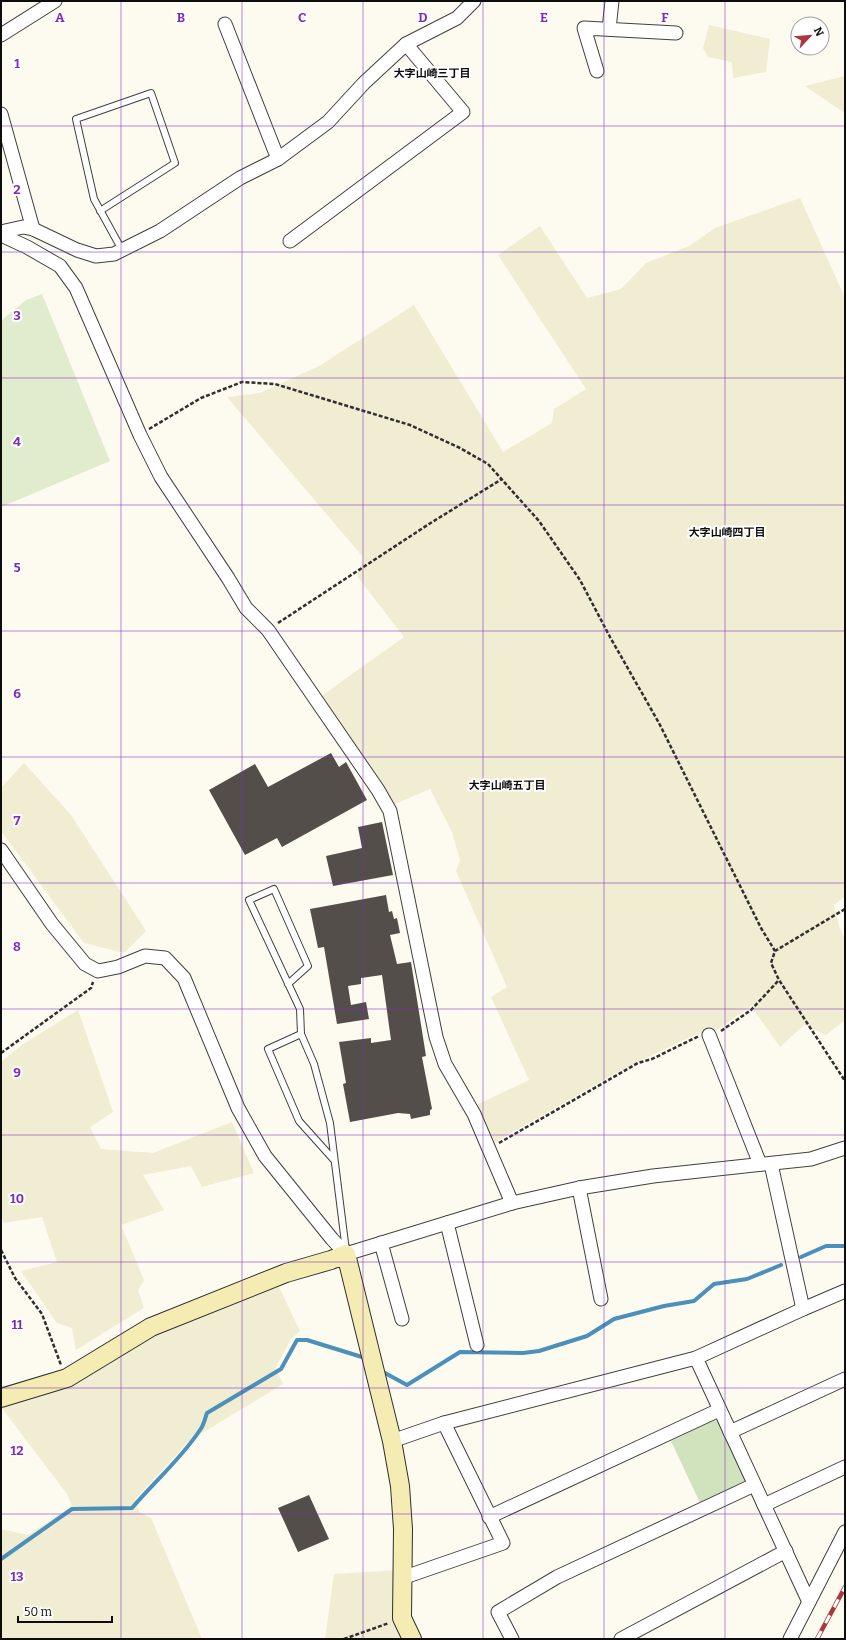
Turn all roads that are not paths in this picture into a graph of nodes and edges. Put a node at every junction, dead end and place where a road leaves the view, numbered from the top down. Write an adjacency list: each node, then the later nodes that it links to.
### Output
1 (55, 1): 7 (street)
2 (474, 1): 8 (street)
3 (612, 1): 5 (street)
4 (225, 24): 11 (street)
5 (609, 29): 6 (street); 9 (street)
6 (676, 33)
7 (1, 35)
8 (406, 44): 11 (street); 15 (street)
9 (596, 71)
10 (2, 119): 13 (street)
11 (278, 159): 16 (street)
12 (100, 210): 12 (lane); 16 (lane)
13 (33, 229): 14 (street); 16 (street)
14 (1, 234): 25 (street)
15 (290, 241)
16 (122, 250)
17 (1, 850): 28 (street)
18 (288, 984): 18 (lane); 19 (lane)
19 (301, 1034): 22 (lane); 22 (lane)
20 (709, 1035): 23 (street)
21 (845, 1148): 23 (street)
22 (334, 1160): 28 (lane)
23 (766, 1164): 24 (street); 31 (street)
24 (579, 1188): 25 (street); 30 (street)
25 (512, 1203): 26 (street)
26 (447, 1223): 27 (street); 33 (street)
27 (381, 1243): 28 (street); 32 (street)
28 (346, 1254): 36 (street); 40 (street)
29 (845, 1291): 31 (street)
30 (601, 1299)
31 (803, 1309): 34 (street)
32 (402, 1319)
33 (477, 1345)
34 (696, 1358): 37 (street); 38 (street)
35 (845, 1379): 39 (street)
36 (1, 1398)
37 (720, 1410): 39 (street); 44 (street)
38 (444, 1423): 40 (street); 44 (street)
39 (730, 1432): 42 (street)
40 (392, 1442): 47 (street)
41 (845, 1467): 43 (street)
42 (754, 1484): 43 (street); 50 (street)
43 (764, 1505): 46 (street)
44 (489, 1517): 47 (street)
45 (845, 1532): 48 (street)
46 (786, 1551): 48 (street); 51 (street)
47 (402, 1578): 49 (street)
48 (809, 1602): 52 (street)
49 (412, 1639)
50 (512, 1639)
51 (621, 1639)
52 (790, 1639)

